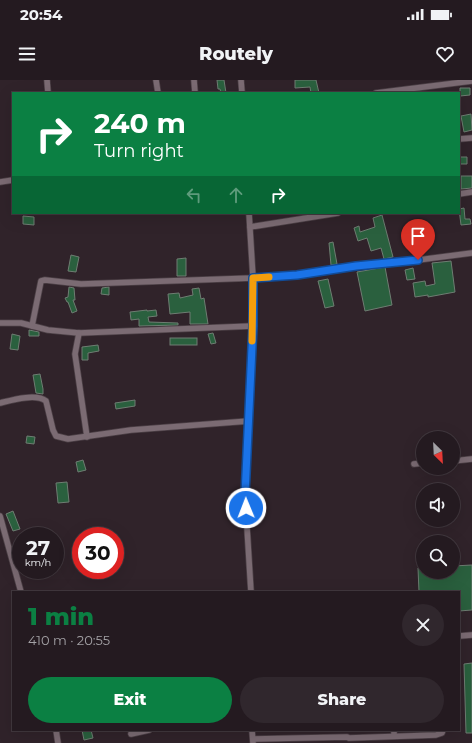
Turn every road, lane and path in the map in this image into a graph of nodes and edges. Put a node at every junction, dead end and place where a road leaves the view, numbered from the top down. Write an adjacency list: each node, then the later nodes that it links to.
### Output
1 (47, 80): 6 (street)
2 (156, 80): 7 (street)
3 (194, 80): 8 (street)
4 (241, 80): 9 (street)
5 (472, 81): 10 (street)
6 (48, 92)
7 (158, 92)
8 (195, 92)
9 (242, 92)
10 (384, 92)
11 (472, 138): 12 (street)
12 (460, 139)
13 (12, 180): 14 (street)
14 (0, 182)
15 (472, 192): 16 (street)
16 (460, 194)
17 (250, 214): 19 (street)
18 (332, 214): 19 (street)
19 (250, 227): 21 (street)
20 (472, 253): 21 (street)
21 (253, 278): 23 (street); 24 (street)
22 (0, 323): 23 (street)
23 (32, 326): 25 (street)
24 (253, 326): 25 (street); 27 (street)
25 (79, 332): 28 (street)
26 (0, 403): 28 (street)
27 (249, 421): 28 (street); 33 (street)
28 (86, 437)
29 (472, 459): 30 (street)
30 (460, 460)
31 (0, 516): 32 (street)
32 (21, 591)
33 (251, 591)
34 (472, 635): 35 (street)
35 (460, 636)
36 (56, 731): 45 (street)
37 (144, 731): 42 (street)
38 (252, 731): 44 (street)
39 (346, 731): 43 (street)
40 (443, 731): 41 (street)
41 (394, 733): 43 (street)
42 (131, 734)
43 (347, 737): 44 (street)
44 (253, 741)
45 (58, 743)

